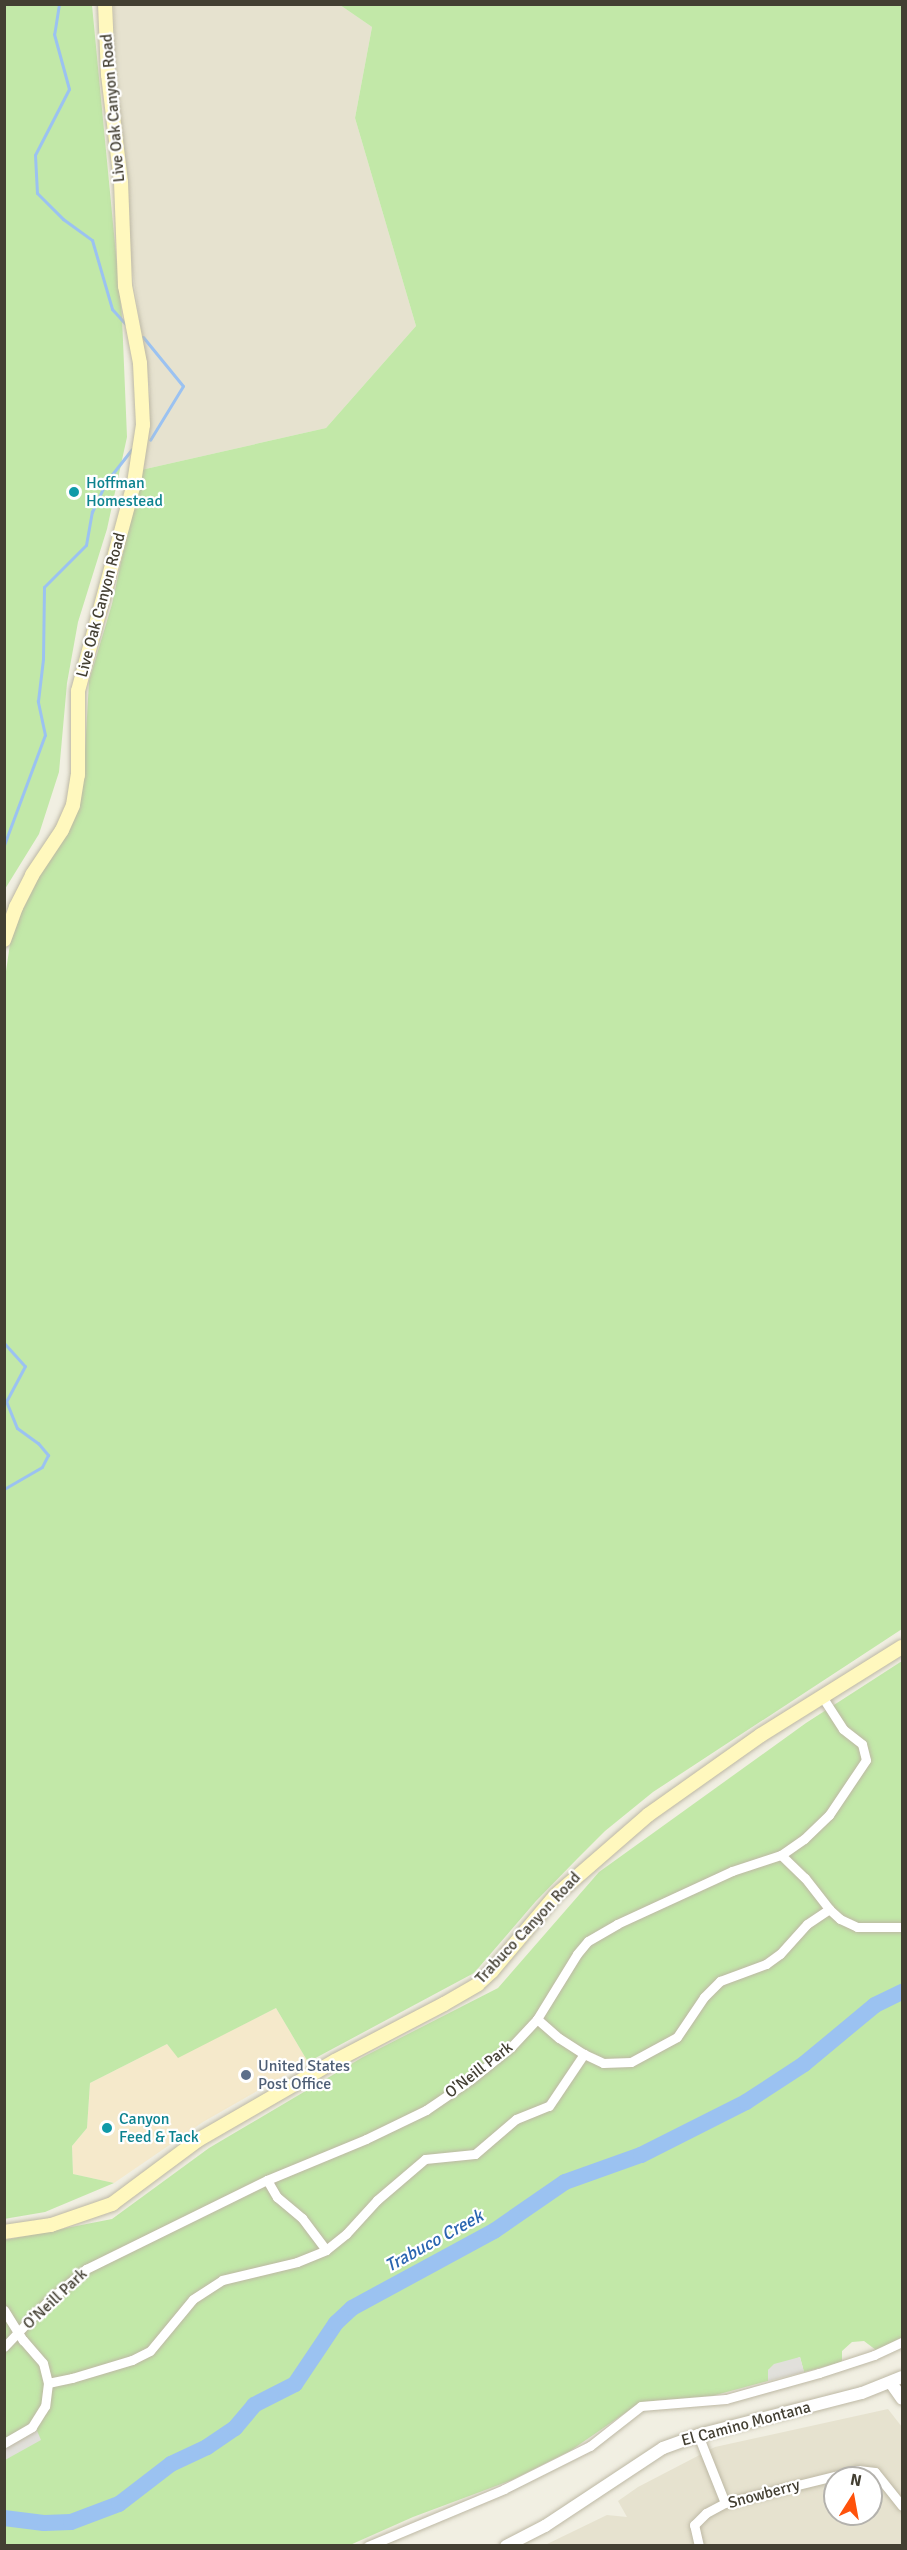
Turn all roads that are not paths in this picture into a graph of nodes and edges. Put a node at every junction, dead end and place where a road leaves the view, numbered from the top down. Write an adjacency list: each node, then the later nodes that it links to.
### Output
1 (105, 4): 2 (main road, Live Oak Canyon Road)
2 (4, 940)
3 (903, 1647): 4 (main road, Trabuco Canyon Road)
4 (821, 1695): 5 (street, O'Neill Park); 11 (main road, Trabuco Canyon Road)
5 (781, 1855): 6 (street); 8 (street, O'Neill Park)
6 (829, 1909): 7 (street); 9 (street)
7 (903, 1927)
8 (537, 2019): 9 (street); 10 (street, O'Neill Park)
9 (584, 2054): 12 (street)
10 (267, 2180): 12 (street); 14 (street, O'Neill Park)
11 (4, 2232)
12 (326, 2250): 18 (street)
13 (4, 2310): 14 (street)
14 (20, 2331): 16 (street, O'Neill Park); 18 (street)
15 (903, 2342): 24 (street)
16 (4, 2347)
17 (897, 2380): 19 (street); 20 (street, El Camino Montana)
18 (48, 2383): 21 (street)
19 (903, 2398)
20 (698, 2435): 22 (street); 25 (street, El Camino Montana)
21 (4, 2443)
22 (725, 2503): 23 (street, Snowberry); 26 (street, Snowberry)
23 (903, 2506)
24 (368, 2546)
25 (506, 2546)
26 (699, 2546)

